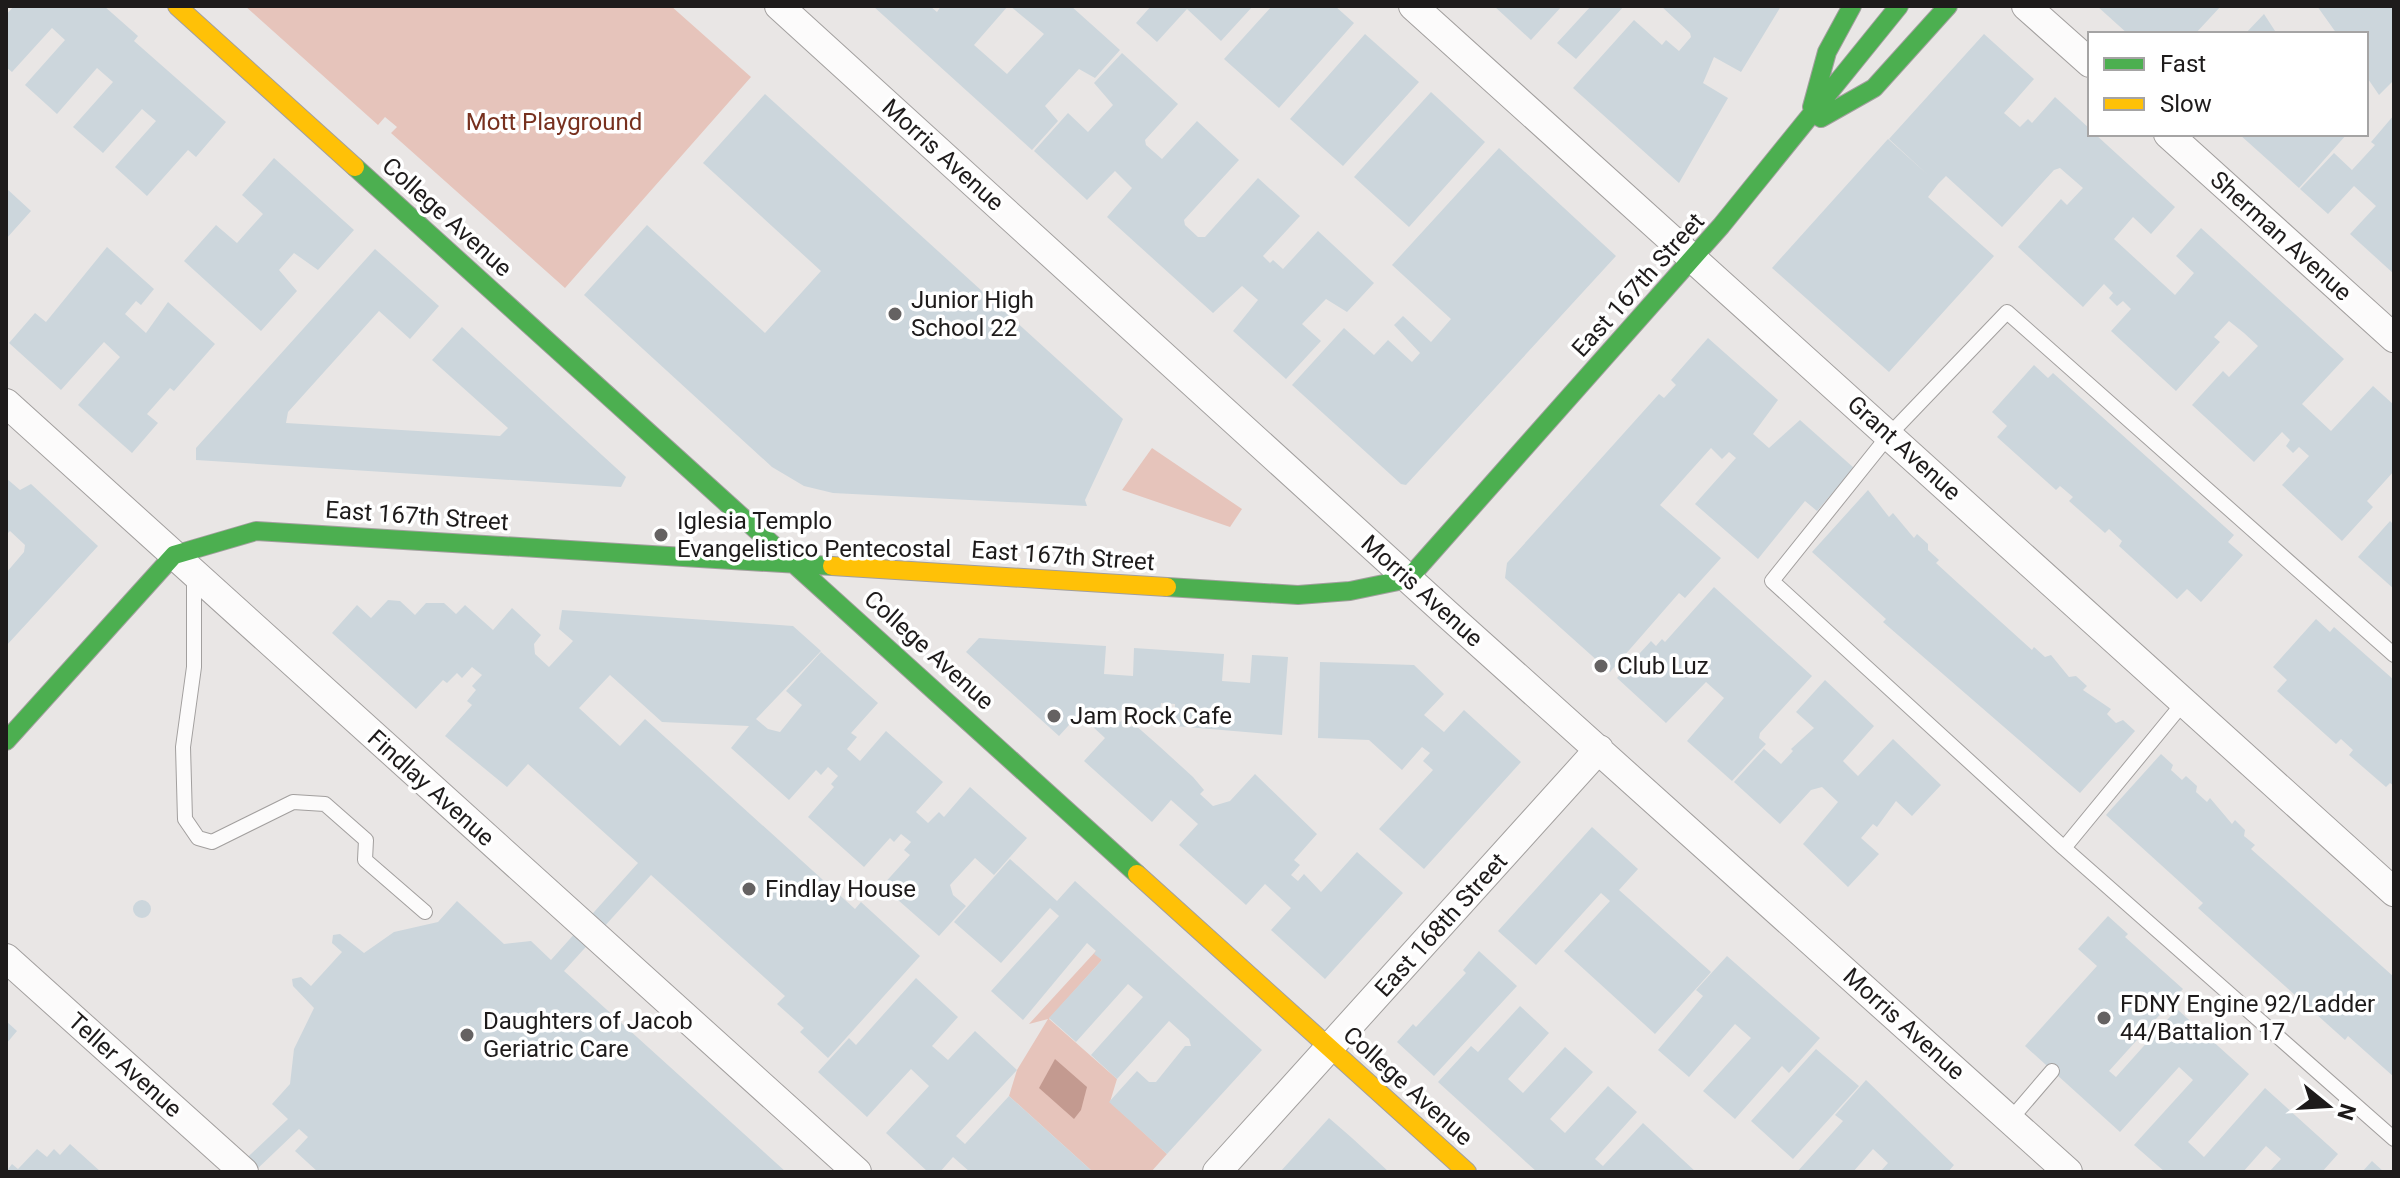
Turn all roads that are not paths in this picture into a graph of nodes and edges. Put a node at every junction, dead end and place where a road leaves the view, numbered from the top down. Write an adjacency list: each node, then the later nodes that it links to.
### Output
1 (177, 6): 15 (street, College Avenue)
2 (779, 6): 17 (street, Morris Avenue)
3 (1413, 6): 11 (street, Grant Avenue)
4 (1852, 6): 9 (street, East 167th Street)
5 (1899, 6): 9 (street, East 167th Street)
6 (1948, 6): 9 (street, East 167th Street)
7 (2026, 6): 8 (street)
8 (2088, 61)
9 (1807, 126): 11 (street, East 167th Street)
10 (2170, 136): 12 (street, Sherman Avenue)
11 (1694, 259): 14 (street, Grant Avenue); 17 (street, East 167th Street)
12 (2394, 338)
13 (6, 403): 16 (street, Findlay Avenue)
14 (1889, 435): 18 (lane); 19 (street, Grant Avenue); 22 (lane)
15 (796, 563): 16 (street, East 167th Street); 17 (street, East 167th Street); 26 (street, College Avenue)
16 (184, 564): 20 (street); 24 (lane); 31 (street, Findlay Avenue)
17 (1408, 579): 21 (street, Morris Avenue)
18 (2394, 655)
19 (2184, 702): 22 (lane); 23 (street, Grant Avenue)
20 (6, 741)
21 (1599, 749): 26 (street, East 168th Street); 28 (street, Morris Avenue)
22 (2064, 848): 29 (lane)
23 (2394, 892)
24 (425, 912)
25 (6, 958): 30 (street, Teller Avenue)
26 (1330, 1048): 32 (street, East 168th Street); 33 (street, College Avenue)
27 (2052, 1071): 28 (lane)
28 (2010, 1120): 34 (street, Morris Avenue)
29 (2394, 1139)
30 (244, 1172)
31 (857, 1172)
32 (1217, 1172)
33 (1467, 1172)
34 (2068, 1172)

